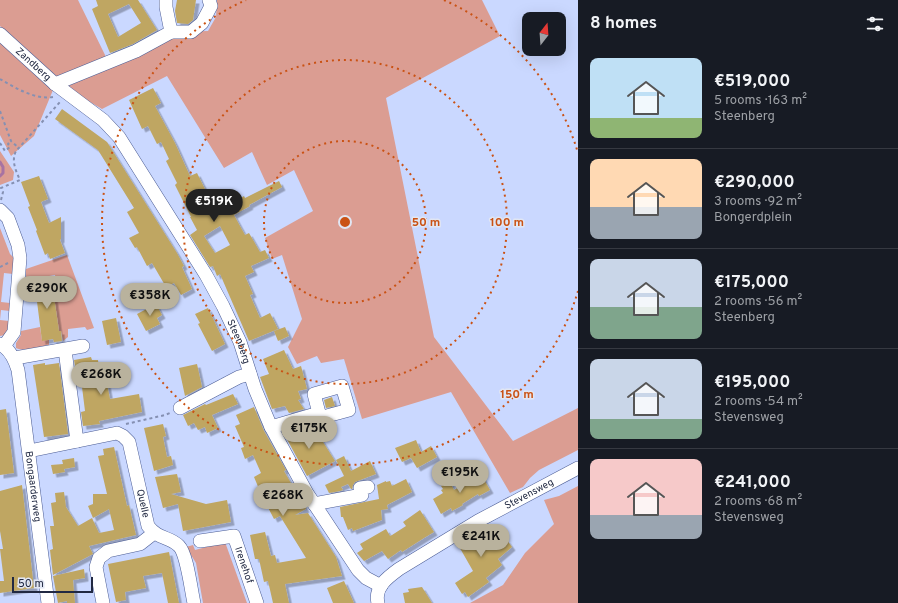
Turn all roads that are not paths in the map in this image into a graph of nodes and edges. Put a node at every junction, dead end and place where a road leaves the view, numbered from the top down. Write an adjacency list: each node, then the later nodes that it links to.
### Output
1 (166, 0): 3 (street)
2 (209, 0): 3 (street)
3 (170, 32): 5 (street)
4 (0, 34): 5 (street, Zandberg)
5 (59, 92): 11 (street, Steenberg)
6 (0, 210): 7 (street)
7 (2, 345): 10 (street)
8 (83, 346): 9 (street)
9 (65, 350): 10 (street); 15 (street)
10 (16, 364): 16 (street, Bongaarderweg)
11 (250, 374): 12 (street); 14 (street, Steenberg)
12 (180, 408)
13 (319, 413): 14 (street)
14 (271, 427): 19 (street, Steenberg)
15 (77, 441): 16 (street); 20 (street, Quelle)
16 (29, 451): 23 (street, Bongaarderweg)
17 (578, 468): 22 (street, Stevensweg)
18 (368, 487): 19 (street)
19 (314, 504): 22 (street, Steenberg)
20 (154, 533): 24 (street); 25 (street)
21 (200, 541): 26 (street, Irenehof)
22 (380, 586): 27 (street)
23 (48, 603)
24 (103, 603)
25 (194, 603)
26 (257, 603)
27 (378, 603)

